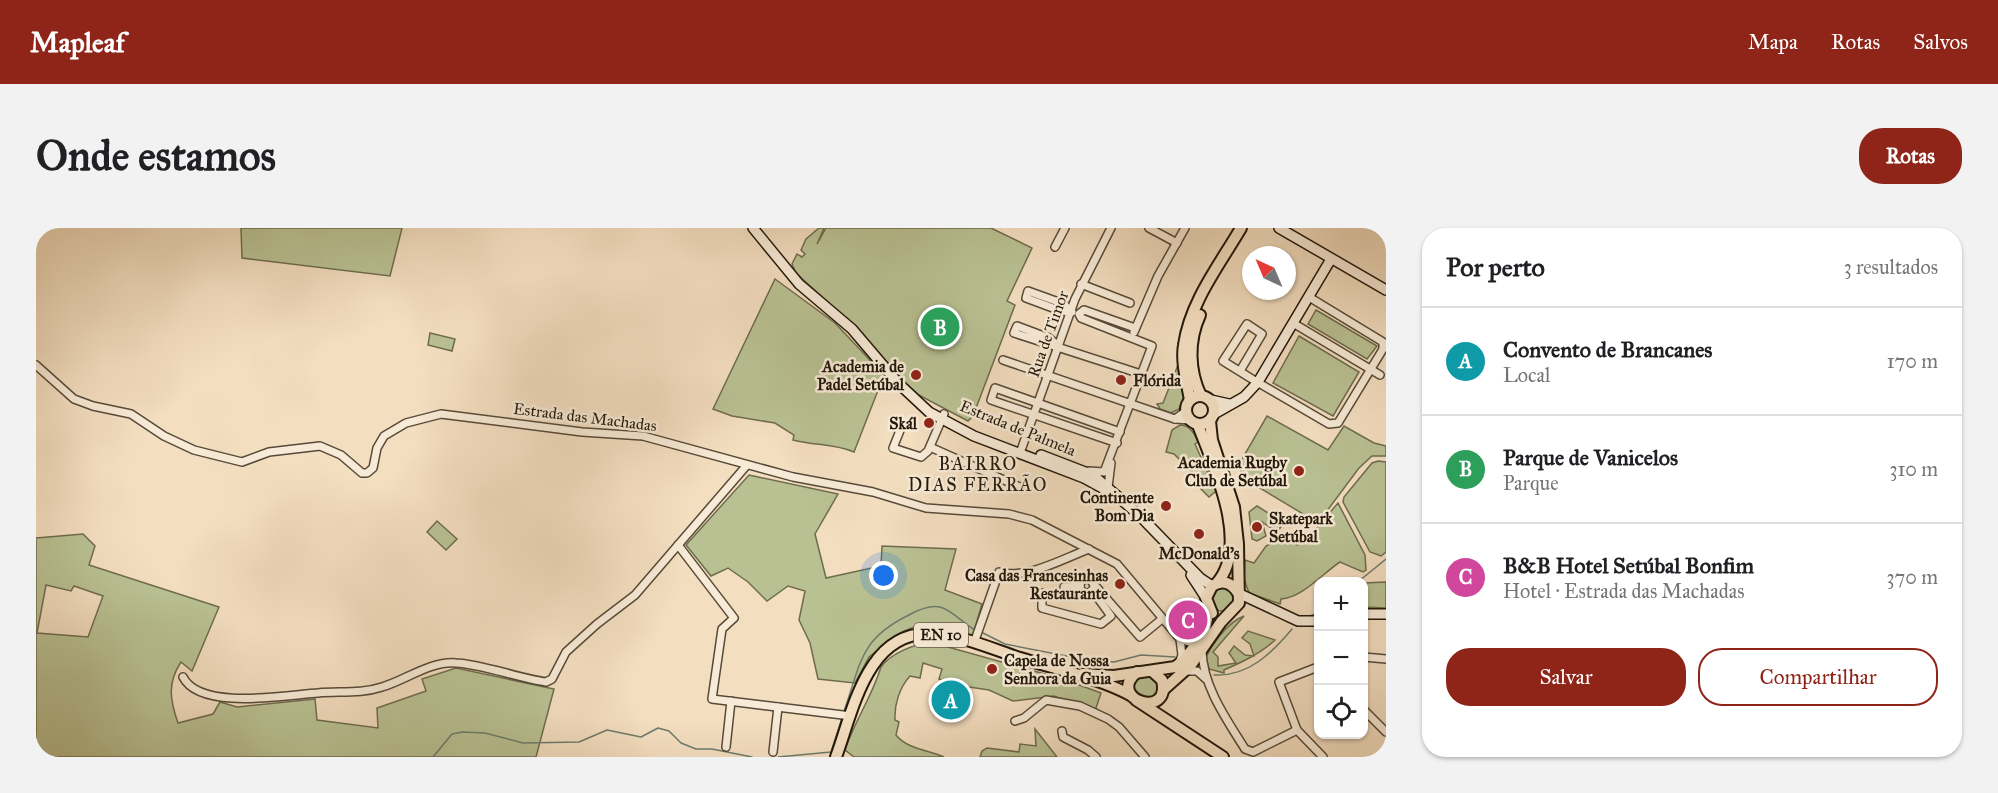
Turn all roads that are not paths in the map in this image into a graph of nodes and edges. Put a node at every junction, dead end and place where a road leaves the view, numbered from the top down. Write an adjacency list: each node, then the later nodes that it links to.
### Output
1 (753, 228): 37 (street, Estrada de Palmela)
2 (1065, 228): 10 (street)
3 (1111, 228): 12 (street, Rua de Timor)
4 (1149, 228): 9 (street)
5 (1185, 228): 9 (street)
6 (1241, 228): 32 (main road)
7 (1248, 228): 32 (main road)
8 (1279, 228): 11 (street)
9 (1177, 243): 21 (street)
10 (1055, 247)
11 (1331, 259): 13 (street); 16 (street)
12 (1081, 284): 17 (street); 18 (street, Rua de Timor)
13 (1372, 284): 14 (street); 15 (street)
14 (1386, 290)
15 (1386, 295)
16 (1309, 297): 20 (street); 26 (street)
17 (1130, 303)
18 (1070, 311): 18 (street); 19 (street); 23 (street, Rua de Timor)
19 (1079, 314): 21 (street); 22 (street)
20 (1293, 324): 26 (street); 31 (street)
21 (1135, 328): 22 (street)
22 (1133, 338): 28 (street)
23 (1058, 345): 23 (street); 28 (street); 30 (street, Rua de Timor)
24 (1003, 360): 30 (street)
25 (36, 365): 48 (street, Estrada das Machadas)
26 (1371, 369): 29 (street); 31 (street)
27 (1240, 371): 27 (street); 31 (street)
28 (1141, 374): 34 (street)
29 (1380, 375)
30 (1047, 376): 33 (street, Rua de Timor); 34 (street)
31 (1258, 382): 35 (street)
32 (1201, 399): 35 (street); 38 (main road); 40 (main road)
33 (1037, 403): 36 (street, Rua de Timor); 36 (street); 39 (street)
34 (1130, 404): 40 (street); 43 (street)
35 (1229, 404): 38 (street)
36 (1033, 414): 42 (street); 46 (street, Rua de Timor)
37 (942, 417): 45 (street); 46 (street, Estrada de Palmela)
38 (1212, 417): 40 (main road); 60 (main road)
39 (1082, 419): 42 (street); 43 (street)
40 (1191, 419): 56 (main road)
41 (901, 428): 45 (street)
42 (1078, 429): 44 (street)
43 (1120, 432): 44 (street)
44 (1117, 443): 47 (street)
45 (930, 447): 51 (street)
46 (1021, 451): 49 (street, Estrada de Palmela); 52 (street, Estrada de Palmela)
47 (1113, 452): 49 (street); 50 (street)
48 (747, 465): 53 (street); 54 (street, Estrada das Machadas)
49 (1087, 471): 50 (street, Estrada de Palmela)
50 (1108, 487): 52 (street, Estrada de Palmela)
51 (1022, 488)
52 (1117, 496): 55 (street, Estrada de Palmela)
53 (678, 545): 79 (street); 83 (street)
54 (1089, 549): 66 (street, Estrada das Machadas); 70 (street)
55 (1180, 559): 56 (street, Estrada de Palmela); 62 (street, Estrada de Palmela)
56 (1215, 584): 60 (main road); 62 (main road)
57 (1092, 586): 58 (street); 59 (street); 66 (street)
58 (1064, 587)
59 (1042, 593)
60 (1239, 593): 61 (street); 63 (main road)
61 (1252, 601): 63 (street); 67 (street)
62 (1207, 604): 63 (main road); 68 (main road)
63 (1232, 611): 71 (main road)
64 (1368, 614): 65 (street)
65 (1386, 614)
66 (1162, 619): 69 (street, Estrada das Machadas)
67 (1314, 621)
68 (1201, 638): 69 (street); 74 (main road)
69 (1180, 639): 74 (street)
70 (974, 643): 78 (main road, EN 10); 86 (main road, EN 10)
71 (1202, 650): 74 (main road); 80 (street)
72 (1368, 657): 73 (street)
73 (1386, 659)
74 (1180, 668): 77 (main road, EN 10); 80 (street); 81 (main road)
75 (1314, 669): 89 (street)
76 (1140, 670): 77 (main road, EN 10); 78 (main road, EN 10); 82 (main road)
77 (1152, 671): 81 (main road)
78 (1070, 674): 82 (main road, EN 10)
79 (183, 677)
80 (1209, 683): 93 (street)
81 (1162, 693): 82 (main road, EN 10); 88 (main road)
82 (1134, 698): 88 (main road)
83 (731, 701): 84 (street); 92 (street)
84 (778, 707): 86 (street); 94 (street)
85 (1368, 714): 91 (street)
86 (851, 716): 95 (main road, EN 10)
87 (1015, 721): 97 (street)
88 (1176, 724): 98 (main road)
89 (1297, 730): 93 (street); 100 (street)
90 (1062, 731): 96 (street)
91 (1386, 732)
92 (726, 747)
93 (1260, 749): 99 (street)
94 (772, 752)
95 (837, 757)
96 (1096, 757)
97 (1145, 757)
98 (1223, 757)
99 (1254, 757)
100 (1323, 757)

